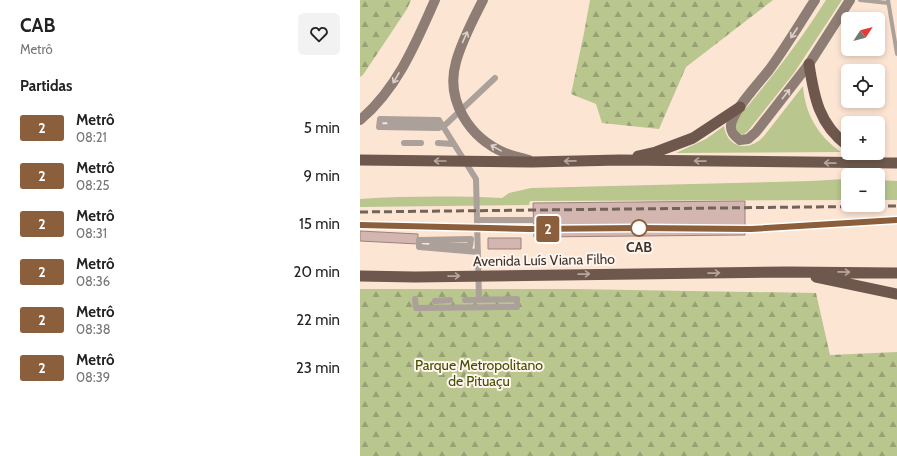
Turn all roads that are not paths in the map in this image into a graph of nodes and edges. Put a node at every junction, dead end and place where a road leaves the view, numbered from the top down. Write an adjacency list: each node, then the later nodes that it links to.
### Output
1 (436, 0): 11 (main road, one-way to 11)
2 (483, 0): 22 (main road, one-way to 2)
3 (815, 0): 10 (main road, one-way to 10)
4 (850, 0): 8 (main road)
5 (860, 0): 6 (lane)
6 (888, 2): 7 (lane)
7 (897, 54)
8 (809, 64): 10 (main road, one-way to 8); 14 (highway)
9 (495, 78): 13 (street)
10 (740, 107): 20 (highway)
11 (360, 120)
12 (390, 122): 13 (street)
13 (443, 127): 18 (street)
14 (841, 139)
15 (404, 143): 16 (street)
16 (421, 143)
17 (438, 143): 18 (street)
18 (453, 144): 25 (street)
19 (360, 160): 22 (highway, one-way to 19)
20 (620, 160): 22 (highway, one-way to 22); 23 (highway, one-way to 20)
21 (878, 160): 23 (highway)
22 (532, 162)
23 (884, 163): 24 (highway)
24 (897, 163)
25 (477, 220): 26 (street); 28 (street)
26 (534, 220)
27 (432, 244): 28 (street)
28 (478, 252): 34 (street)
29 (788, 272): 30 (highway, Avenida Luís Viana Filho, one-way to 30); 31 (highway, Avenida Luís Viana Filho, one-way to 29); 32 (highway)
30 (897, 273)
31 (360, 276)
32 (897, 294)
33 (415, 299): 34 (street)
34 (479, 299): 36 (street)
35 (450, 300): 37 (street)
36 (465, 300)
37 (435, 301)

